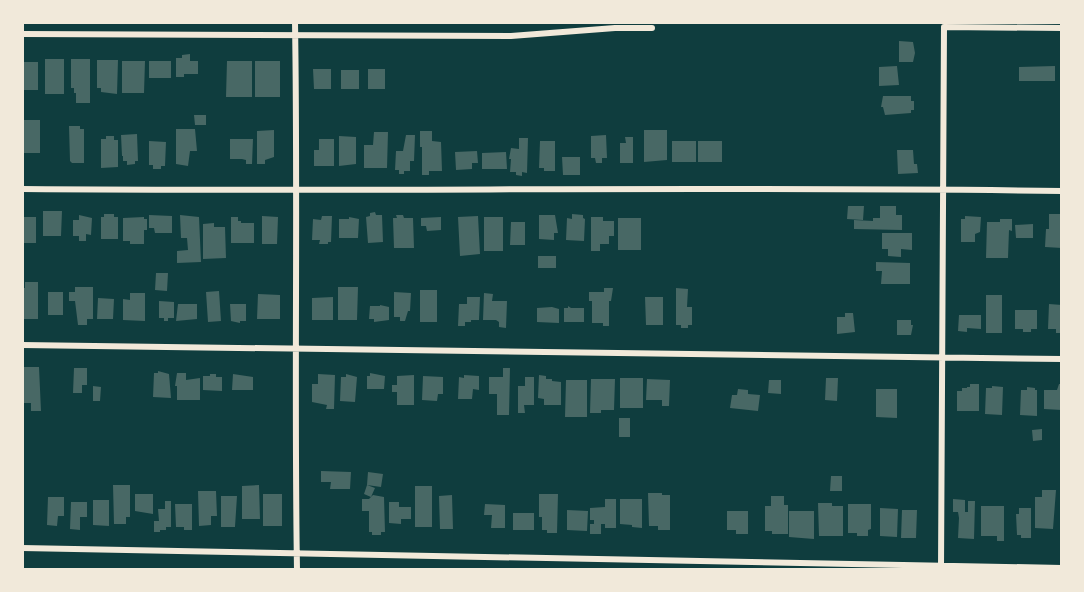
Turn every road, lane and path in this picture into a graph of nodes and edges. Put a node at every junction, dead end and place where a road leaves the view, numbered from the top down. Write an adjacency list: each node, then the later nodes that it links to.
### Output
1 (296, 22): 5 (street)
2 (651, 28): 5 (street)
3 (1062, 28): 7 (street)
4 (22, 34): 5 (street)
5 (296, 34): 8 (street)
6 (22, 189): 8 (street)
7 (942, 190): 8 (street); 9 (street); 12 (street)
8 (298, 191): 11 (street)
9 (1062, 191)
10 (22, 345): 11 (street)
11 (294, 349): 12 (street); 15 (street)
12 (942, 358): 13 (street); 16 (street)
13 (1062, 359)
14 (22, 548): 15 (street)
15 (297, 552): 16 (street); 18 (street)
16 (941, 567): 17 (street)
17 (1062, 568)
18 (297, 570)

